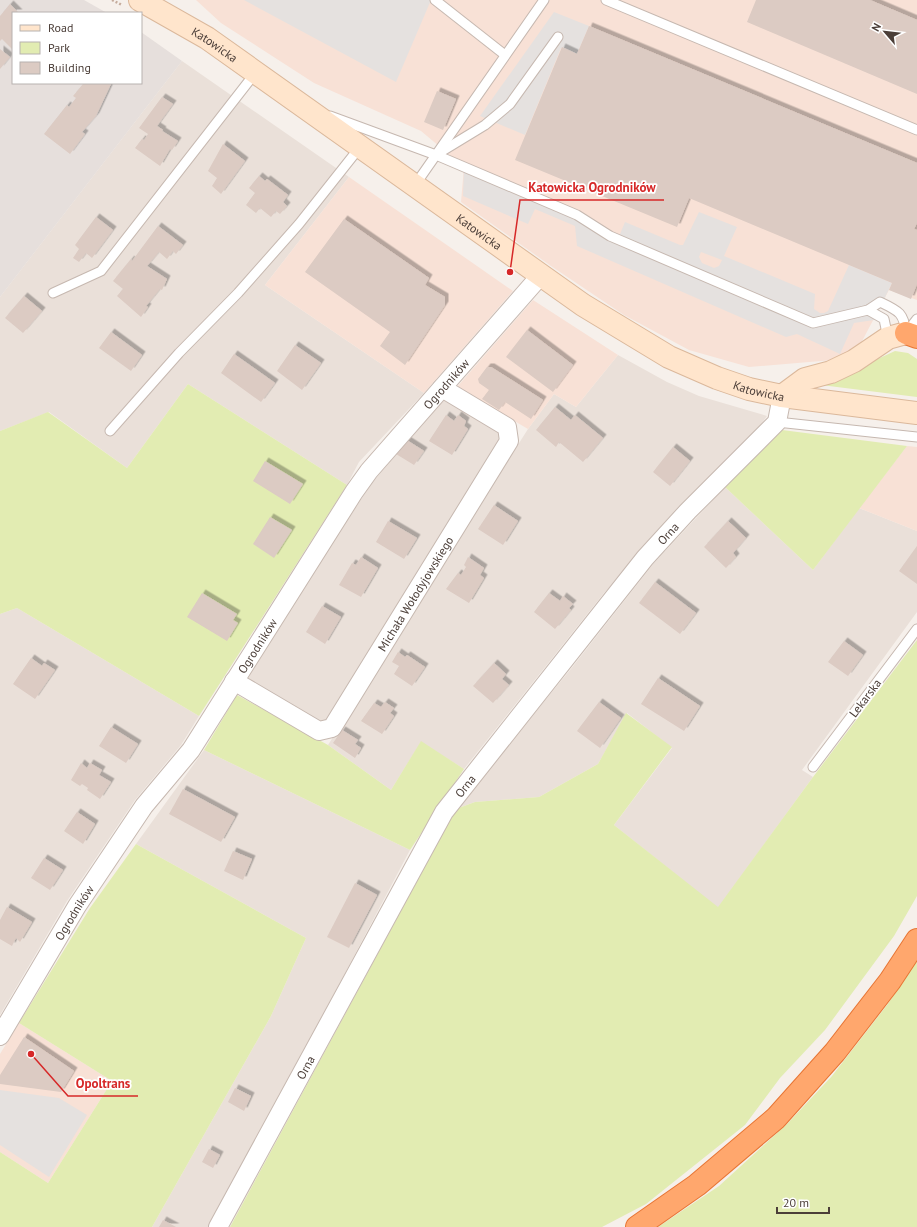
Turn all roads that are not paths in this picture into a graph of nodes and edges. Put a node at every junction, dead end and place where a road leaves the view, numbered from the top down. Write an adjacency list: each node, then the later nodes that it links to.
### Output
1 (435, 0): 6 (lane)
2 (544, 0): 6 (lane)
3 (606, 0): 9 (lane)
4 (145, 1): 7 (street, Katowicka)
5 (558, 37): 11 (lane)
6 (505, 56): 11 (lane)
7 (256, 72): 8 (street, Katowicka); 14 (lane)
8 (302, 105): 10 (street, Katowicka); 11 (lane)
9 (917, 130)
10 (361, 146): 12 (street, Katowicka); 21 (lane)
11 (436, 155): 12 (lane); 15 (lane)
12 (415, 185): 13 (street, Katowicka)
13 (541, 275): 17 (street, Ogrodników); 18 (street, Katowicka)
14 (53, 294)
15 (868, 310): 16 (lane); 16 (lane)
16 (907, 332): 18 (street)
17 (442, 388): 24 (street, Ogrodników); 24 (street, Michała Wołodyjowskiego)
18 (782, 396): 19 (street, Katowicka); 20 (street)
19 (917, 412)
20 (777, 422): 22 (lane); 28 (street, Orna)
21 (110, 431)
22 (917, 437)
23 (917, 629): 25 (lane, Lekarska)
24 (234, 681): 27 (street, Ogrodników)
25 (813, 767)
26 (917, 940): 29 (highway)
27 (0, 1036)
28 (218, 1227)
29 (637, 1227)

